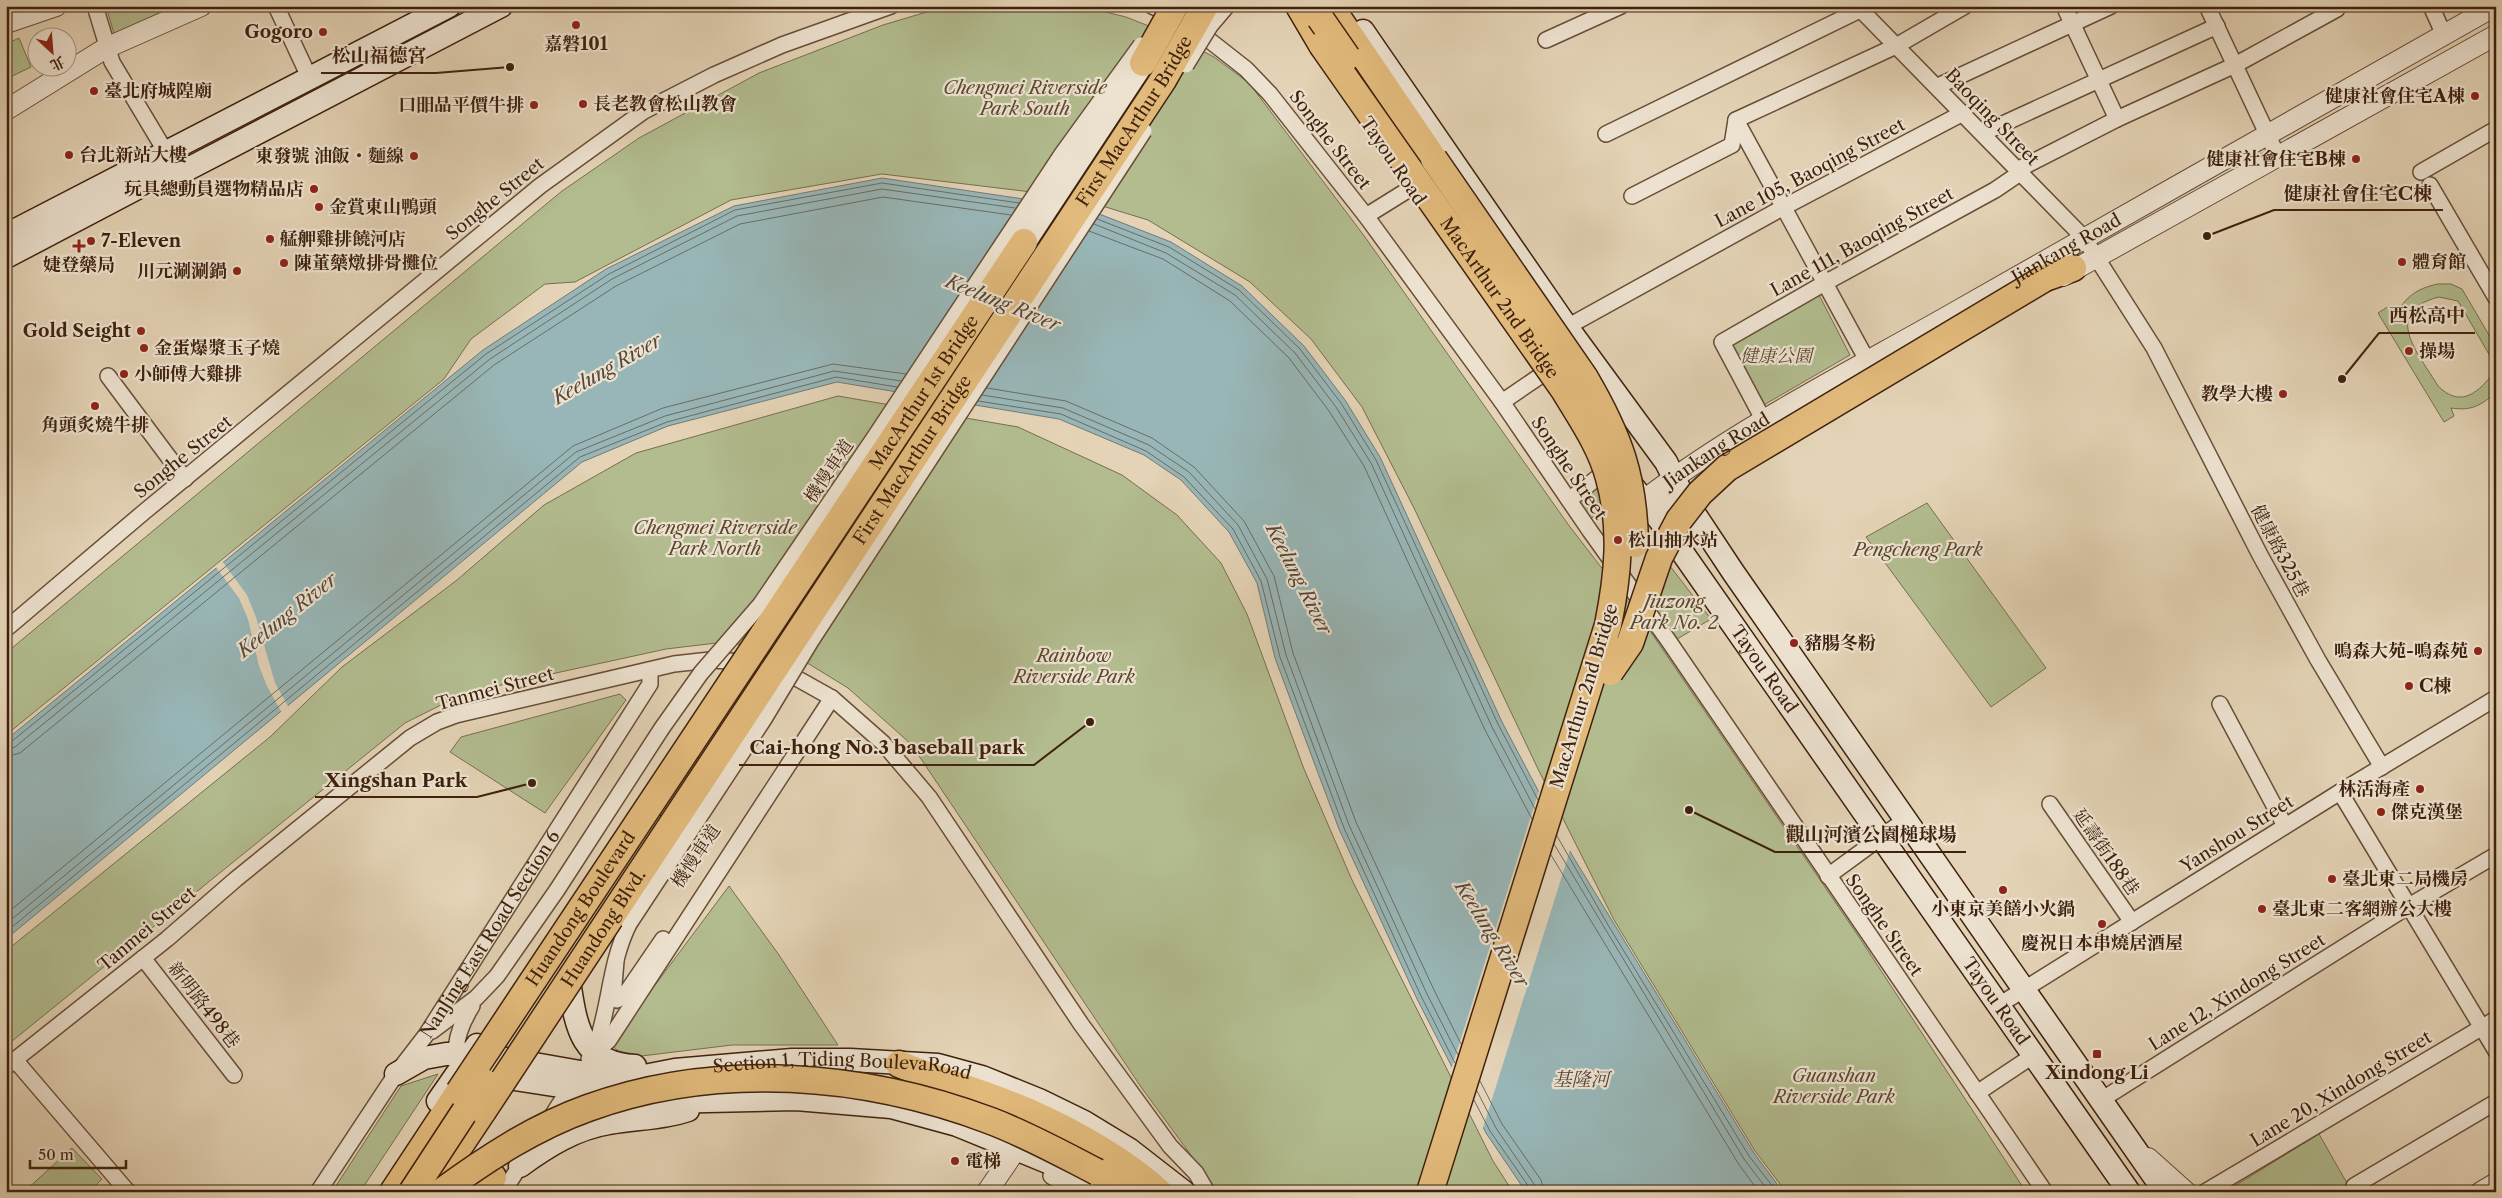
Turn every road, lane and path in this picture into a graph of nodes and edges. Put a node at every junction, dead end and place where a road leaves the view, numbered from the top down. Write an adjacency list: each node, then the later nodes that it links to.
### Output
1 (56, 6): 24 (street)
2 (95, 6): 31 (street)
3 (202, 6): 31 (street)
4 (276, 6): 33 (street)
5 (450, 6): 33 (main road)
6 (501, 6): 45 (main road)
7 (891, 6): 71 (street, Songhe Street)
8 (1205, 6): 82 (highway, MacArthur 1st Bridge, bridge)
9 (1212, 6): 93 (main road, First MacArthur Bridge, bridge)
10 (1227, 6): 93 (street, 機慢車道, bridge)
11 (1289, 6): 49 (main road, Tayou Road)
12 (1345, 6): 61 (main road, Tayou Road)
13 (1621, 6): 29 (street)
14 (1965, 6): 30 (street)
15 (2064, 6): 25 (street)
16 (2111, 6): 25 (street)
17 (2208, 6): 26 (street)
18 (2431, 6): 27 (street)
19 (2495, 6): 27 (street, Jiankang Road)
20 (1168, 7): 52 (street, Songhe Street); 81 (highway, MacArthur 1st Bridge, bridge); 99 (street, 機慢車道, bridge); 107 (main road, First MacArthur Bridge, bridge)
21 (1862, 8): 30 (street, Baoqing Street); 42 (street)
22 (1315, 9): 69 (highway, MacArthur 2nd Bridge, bridge); 77 (highway, MacArthur 2nd Bridge, bridge)
23 (2337, 10): 32 (street, Lane 111, Baoqing Street)
24 (6, 23)
25 (2072, 24): 34 (street); 35 (street)
26 (2217, 26): 32 (street); 34 (street)
27 (2444, 35): 43 (street, Jiankang Road)
28 (2496, 35): 44 (street, Jiankang Road)
29 (1546, 40)
30 (1896, 46): 35 (street, Baoqing Street); 39 (street)
31 (106, 48): 36 (street); 45 (street)
32 (2235, 65): 38 (street, Lane 111, Baoqing Street); 43 (street)
33 (310, 79): 45 (main road)
34 (2098, 80): 38 (street); 41 (street)
35 (1938, 86): 37 (street, Baoqing Street)
36 (6, 110)
37 (1963, 114): 41 (street, Baoqing Street); 51 (street, Lane 105, Baoqing Street)
38 (2117, 119): 46 (street, Lane 111, Baoqing Street)
39 (1736, 120): 50 (street); 51 (street)
40 (2496, 129): 47 (street)
41 (1983, 133): 46 (street, Baoqing Street)
42 (1606, 134)
43 (2268, 134): 44 (street); 54 (street, Jiankang Road)
44 (2278, 156): 56 (street, Jiankang Road)
45 (171, 162): 53 (main road); 55 (main road)
46 (2018, 171): 54 (street, Baoqing Street); 59 (street, Lane 111, Baoqing Street)
47 (2421, 172)
48 (2430, 185): 58 (street)
49 (1411, 188): 52 (street); 63 (main road, Tayou Road)
50 (1632, 196)
51 (1782, 208): 59 (street); 61 (street, Lane 105, Baoqing Street)
52 (1366, 216): 65 (street, Songhe Street)
53 (6, 235)
54 (2084, 238): 56 (street, Baoqing Street); 62 (street, Jiankang Road)
55 (6, 257)
56 (2096, 257): 57 (street, Jiankang Road); 83 (street, Baoqing Street)
57 (2073, 268): 68 (street, Jiankang Road); 77 (highway, bridge)
58 (2489, 273): 60 (street)
59 (1823, 284): 62 (street); 66 (street, Lane 111, Baoqing Street)
60 (2496, 298)
61 (1567, 327): 70 (main road, Tayou Road)
62 (1868, 362): 66 (street, Jiankang Road)
63 (1543, 374): 65 (street); 69 (main road, Tayou Road)
64 (108, 376): 71 (street)
65 (1502, 402): 73 (street, Songhe Street)
66 (1764, 421): 67 (street, Jiankang Road)
67 (1734, 439): 68 (street); 70 (street, Jiankang Road)
68 (1750, 465): 72 (street, Jiankang Road)
69 (1612, 470): 73 (street); 74 (main road, Tayou Road); 123 (highway, MacArthur 2nd Bridge, bridge)
70 (1674, 477): 72 (main road, Tayou Road); 74 (street, Jiankang Road)
71 (185, 479): 75 (street, Songhe Street)
72 (1684, 498): 74 (street, Jiankang Road); 87 (main road, Tayou Road)
73 (1569, 500): 91 (street, Songhe Street)
74 (1649, 505): 89 (main road, Tayou Road)
75 (6, 629)
76 (650, 670): 78 (street, Tanmei Street); 95 (street, Tanmei Street); 103 (street, NanJing East Road Section 6)
77 (1610, 672): 146 (highway, MacArthur 2nd Bridge)
78 (829, 696): 96 (street, 機慢車道); 105 (street); 121 (street, Tanmei Street)
79 (2496, 698): 83 (street, Yanshou Street)
80 (2220, 704): 88 (street)
81 (703, 725): 85 (highway, bridge); 130 (highway, Huandong Boulevard, bridge)
82 (724, 747): 85 (highway, bridge); 132 (highway, Huandong Blvd., bridge)
83 (2382, 767): 84 (street, Yanshou Street)
84 (2340, 792): 88 (street, Yanshou Street); 92 (street)
85 (668, 804): 131 (highway, bridge)
86 (2050, 804): 94 (street, 延壽街188巷)
87 (1906, 819): 89 (street); 98 (main road, Tayou Road)
88 (2286, 826): 94 (street, Yanshou Street)
89 (1881, 837): 91 (street); 100 (main road, Tayou Road)
90 (2496, 855): 92 (street, Lane 12, Xindong Street)
91 (1828, 876): 115 (street, Songhe Street)
92 (2409, 906): 102 (street); 116 (street, Lane 12, Xindong Street)
93 (621, 919): 96 (street, 機慢車道); 97 (main road)
94 (2132, 922): 98 (street, Yanshou Street)
95 (144, 958): 108 (street, Tanmei Street); 113 (street, 新明路498巷)
96 (616, 961): 105 (street, 機慢車道)
97 (570, 981): 105 (main road); 110 (main road)
98 (2022, 990): 100 (street, Yanshou Street); 116 (main road, Tayou Road)
99 (476, 998): 103 (street, 機慢車道); 107 (street, 機慢車道)
100 (1999, 1005): 106 (main road, Tayou Road)
101 (2496, 1019): 102 (street, Lane 20, Xindong Street)
102 (2482, 1027): 104 (street); 151 (street, Lane 20, Xindong Street)
103 (426, 1035): 112 (street, NanJing East Road Section 6)
104 (2496, 1051)
105 (594, 1053): 111 (main road); 114 (street)
106 (2034, 1056): 115 (street); 148 (main road, Tayou Road)
107 (461, 1059): 110 (main road, Section 1, Tiding BoulevaRoad); 112 (main road, Section 1, Tiding BoulevaRoad); 129 (main road)
108 (11, 1063): 127 (street)
109 (899, 1064): 111 (main road, Section 1, Tiding BoulevaRoad); 140 (highway); 141 (main road, Section 1, Tiding BoulevaRoad)
110 (511, 1070): 114 (main road, Section 1, Tiding BoulevaRoad); 132 (main road)
111 (675, 1070): 114 (main road, Section 1, Tiding BoulevaRoad)
112 (396, 1074): 128 (street, NanJing East Road Section 6)
113 (234, 1075)
114 (575, 1080): 117 (main road, Section 1, Tiding BoulevaRoad); 124 (street)
115 (1977, 1093): 147 (street, Songhe Street)
116 (2101, 1100): 120 (main road, Tayou Road)
117 (713, 1101): 119 (main road, Section 1, Tiding BoulevaRoad); 124 (main road)
118 (2496, 1102): 126 (street)
119 (861, 1105): 122 (street, Section 1, Tiding BoulevaRoad); 138 (main road, Section 1, Tiding BoulevaRoad)
120 (2115, 1121): 149 (main road, Tayou Road); 150 (street)
121 (1170, 1146): 142 (street); 143 (street)
122 (1013, 1154): 136 (street); 137 (street, Section 1, Tiding BoulevaRoad)
123 (1440, 1158): 144 (highway, bridge); 145 (highway, MacArthur 2nd Bridge, bridge)
124 (520, 1166): 135 (street)
125 (2496, 1183): 152 (street)
126 (2354, 1186)
127 (119, 1188)
128 (318, 1192)
129 (378, 1192)
130 (393, 1192)
131 (412, 1192)
132 (431, 1192)
133 (441, 1192): 139 (highway, bridge)
134 (475, 1192): 138 (highway)
135 (503, 1192)
136 (987, 1192)
137 (1077, 1192)
138 (1104, 1192)
139 (1125, 1192)
140 (1159, 1192)
141 (1184, 1192)
142 (1195, 1192)
143 (1207, 1192)
144 (1420, 1192)
145 (1430, 1192)
146 (1445, 1192)
147 (2045, 1192)
148 (2129, 1192)
149 (2164, 1192)
150 (2186, 1192)
151 (2205, 1192)
152 (2481, 1192)

